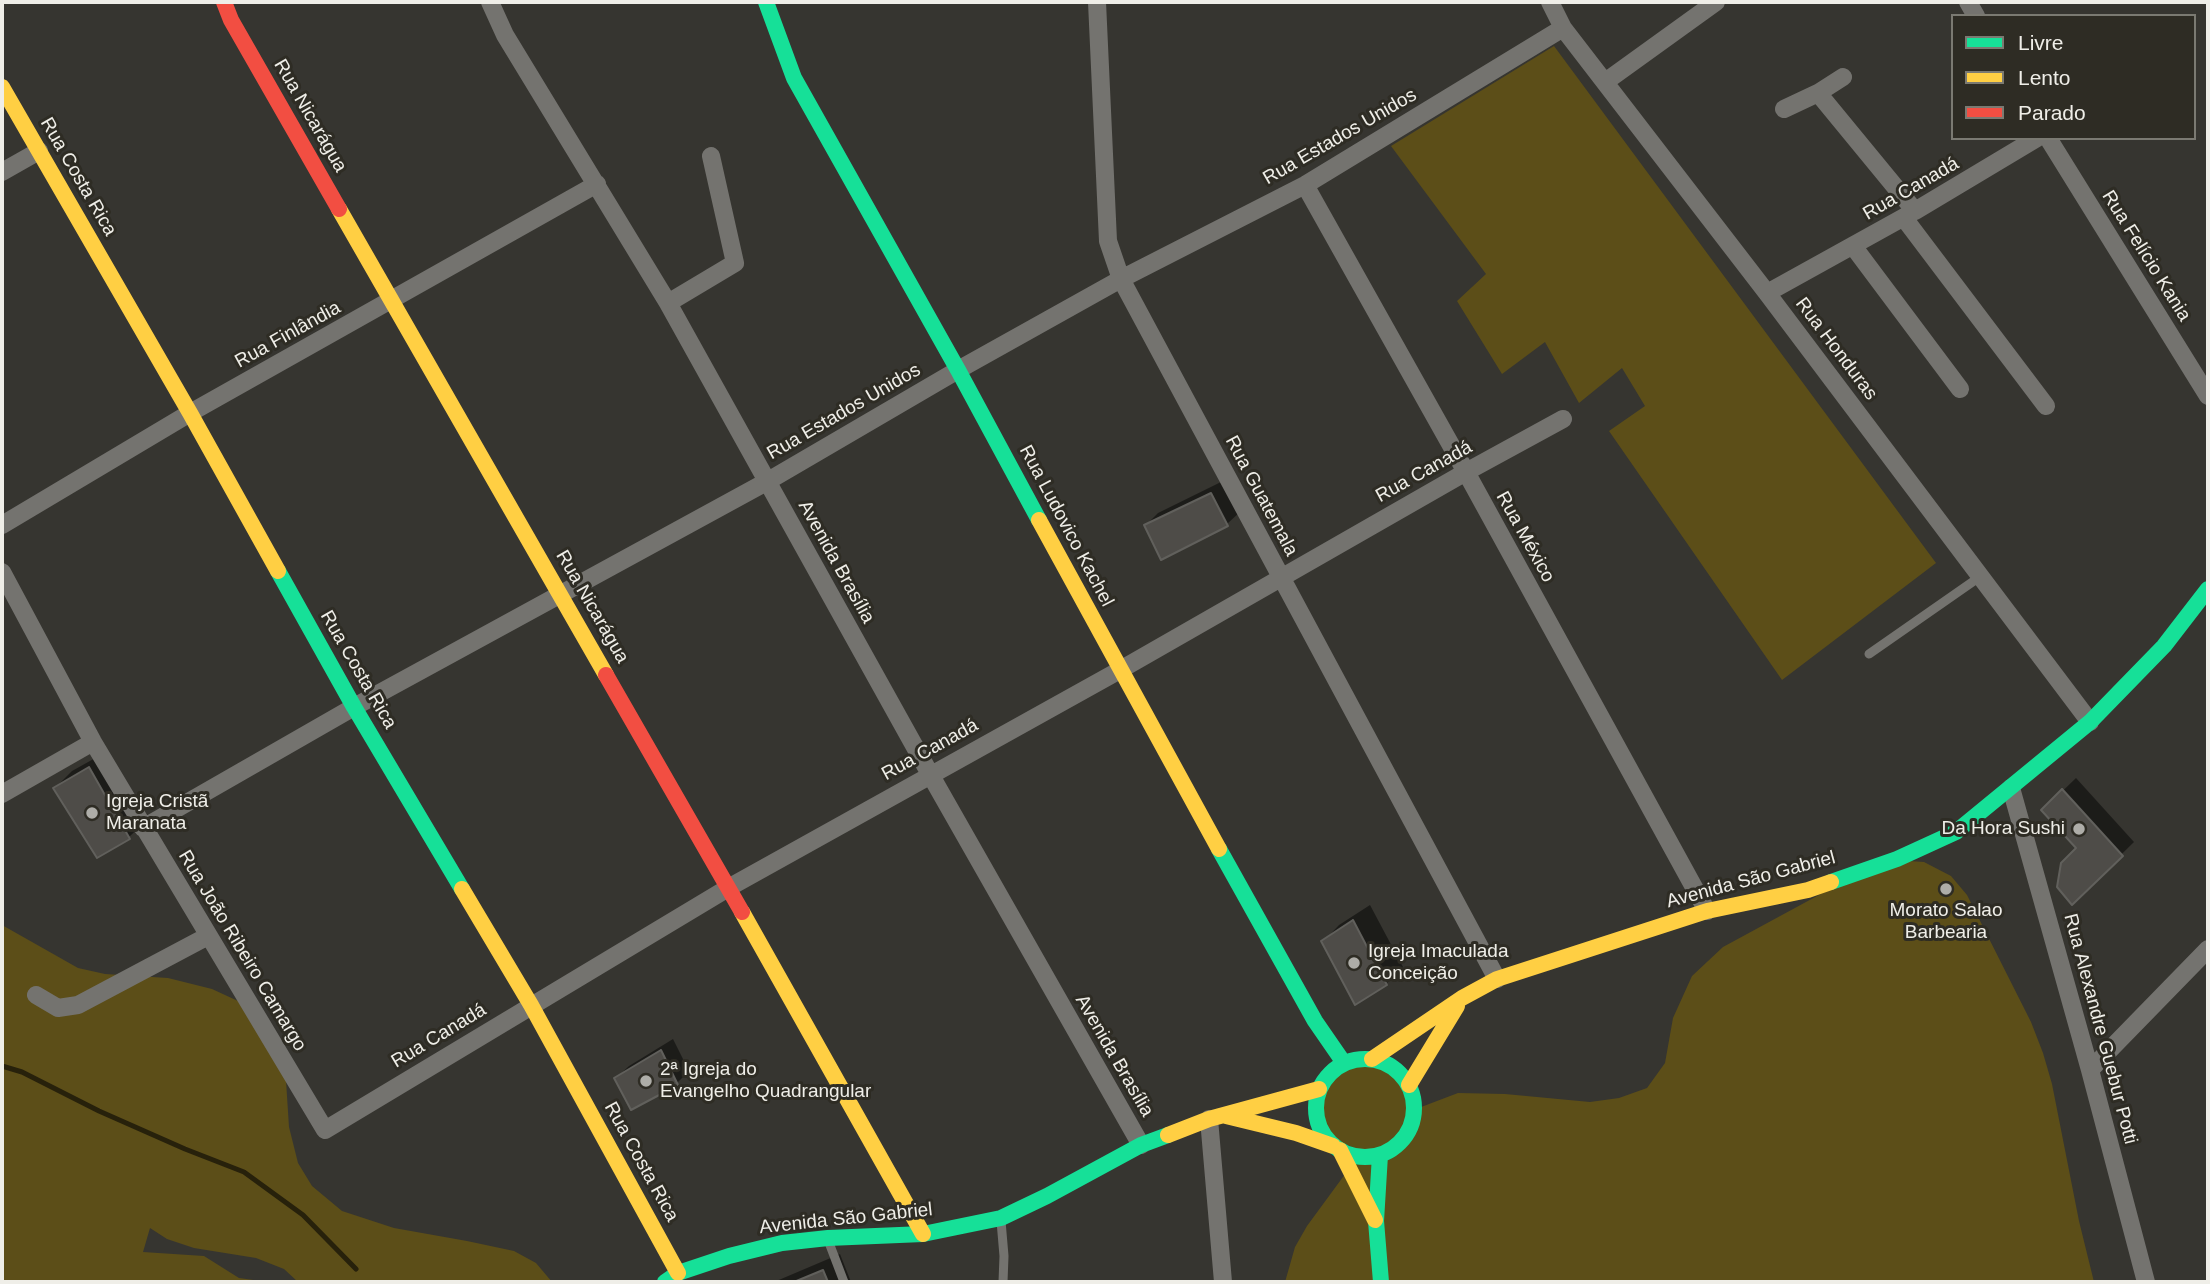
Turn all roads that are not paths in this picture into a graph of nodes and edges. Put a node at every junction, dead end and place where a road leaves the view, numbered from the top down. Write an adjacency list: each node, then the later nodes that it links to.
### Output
1 (224, 2): 25 (main road, Rua Nicarágua)
2 (490, 2): 19 (street, Avenida Brasília)
3 (766, 2): 27 (main road, Rua Ludovico Kachel)
4 (1097, 2): 23 (street, Rua Guatemala)
5 (1550, 2): 8 (street, Rua Honduras)
6 (1716, 2): 7 (street)
7 (1691, 8): 10 (street)
8 (1563, 28): 10 (street, Rua Honduras); 20 (street, Rua Estados Unidos)
9 (1843, 77): 12 (street)
10 (1605, 82): 24 (street, Rua Honduras)
11 (2, 87): 16 (main road, Rua Costa Rica)
12 (1818, 93): 13 (street); 21 (street)
13 (1784, 109)
14 (2034, 140): 21 (street, Rua Canadá)
15 (2049, 140): 29 (street, Rua Felício Kania)
16 (39, 151): 18 (street); 31 (main road, Rua Costa Rica)
17 (711, 156): 26 (street)
18 (2, 172)
19 (597, 184): 25 (street, Rua Finlândia); 26 (street, Avenida Brasília)
20 (1305, 185): 23 (street, Rua Estados Unidos); 33 (street, Rua México)
21 (1910, 214): 22 (street, Rua Canadá); 30 (street)
22 (1853, 246): 24 (street, Rua Canadá); 28 (street)
23 (1121, 279): 27 (street, Rua Estados Unidos); 38 (street, Rua Guatemala)
24 (1767, 293): 37 (street, Rua Honduras)
25 (392, 301): 31 (street, Rua Finlândia); 40 (main road, Rua Nicarágua)
26 (668, 303): 34 (street, Avenida Brasília)
27 (958, 370): 34 (street, Rua Estados Unidos); 42 (main road, Rua Ludovico Kachel)
28 (1960, 389)
29 (2208, 396)
30 (2046, 406)
31 (190, 414): 35 (street, Rua Finlândia); 43 (main road, Rua Costa Rica)
32 (1563, 419): 33 (street, Rua Canadá)
33 (1466, 472): 38 (street, Rua Canadá); 51 (street, Rua México)
34 (768, 481): 40 (street, Rua Estados Unidos); 46 (street, Avenida Brasília)
35 (2, 525)
36 (2, 572): 45 (street, Rua João Ribeiro Camargo)
37 (1980, 576): 41 (lane); 44 (street, Rua Honduras)
38 (1281, 578): 42 (street, Rua Canadá); 54 (street, Rua Guatemala)
39 (2208, 589): 44 (main road, Avenida São Gabriel)
40 (560, 594): 43 (street, Rua Estados Unidos); 50 (main road, Rua Nicarágua)
41 (1869, 654)
42 (1120, 670): 46 (street, Rua Canadá); 59 (main road, Rua Ludovico Kachel)
43 (354, 707): 49 (street, Rua Estados Unidos); 57 (main road, Rua Costa Rica)
44 (2090, 722): 47 (main road, Avenida São Gabriel)
45 (93, 742): 48 (street); 49 (street, Rua João Ribeiro Camargo)
46 (930, 774): 50 (street, Rua Canadá); 65 (street, Avenida Brasília)
47 (2011, 788): 51 (main road, Avenida São Gabriel); 60 (street, Rua Alexandre Guebur Potti)
48 (2, 794)
49 (143, 828): 52 (street, Rua João Ribeiro Camargo)
50 (728, 888): 57 (street, Rua Canadá); 70 (main road, Rua Nicarágua)
51 (1707, 911): 54 (main road, Avenida São Gabriel)
52 (208, 936): 55 (street); 64 (street, Rua João Ribeiro Camargo)
53 (2208, 949): 60 (street)
54 (1497, 979): 56 (main road, Avenida São Gabriel)
55 (36, 995)
56 (1462, 998): 58 (main road, Avenida São Gabriel); 61 (main road)
57 (531, 1005): 64 (street, Rua Canadá); 72 (main road, Rua Costa Rica)
58 (1373, 1059): 59 (main road); 61 (main road)
59 (1344, 1063): 62 (main road)
60 (2090, 1070): 77 (street, Rua Alexandre Guebur Potti)
61 (1409, 1085): 67 (main road)
62 (1319, 1089): 63 (main road, Avenida São Gabriel); 66 (main road)
63 (1216, 1117): 65 (main road, Avenida São Gabriel); 66 (main road); 75 (street)
64 (325, 1130)
65 (1141, 1145): 68 (main road, Avenida São Gabriel)
66 (1336, 1148): 67 (main road); 69 (main road)
67 (1380, 1155): 69 (main road)
68 (1001, 1218): 70 (main road, Avenida São Gabriel); 74 (lane)
69 (1376, 1221): 76 (main road)
70 (923, 1234): 71 (main road, Avenida São Gabriel)
71 (828, 1238): 72 (main road, Avenida São Gabriel); 73 (lane)
72 (672, 1278)
73 (845, 1282)
74 (1003, 1282)
75 (1223, 1282)
76 (1381, 1282)
77 (2146, 1282)

